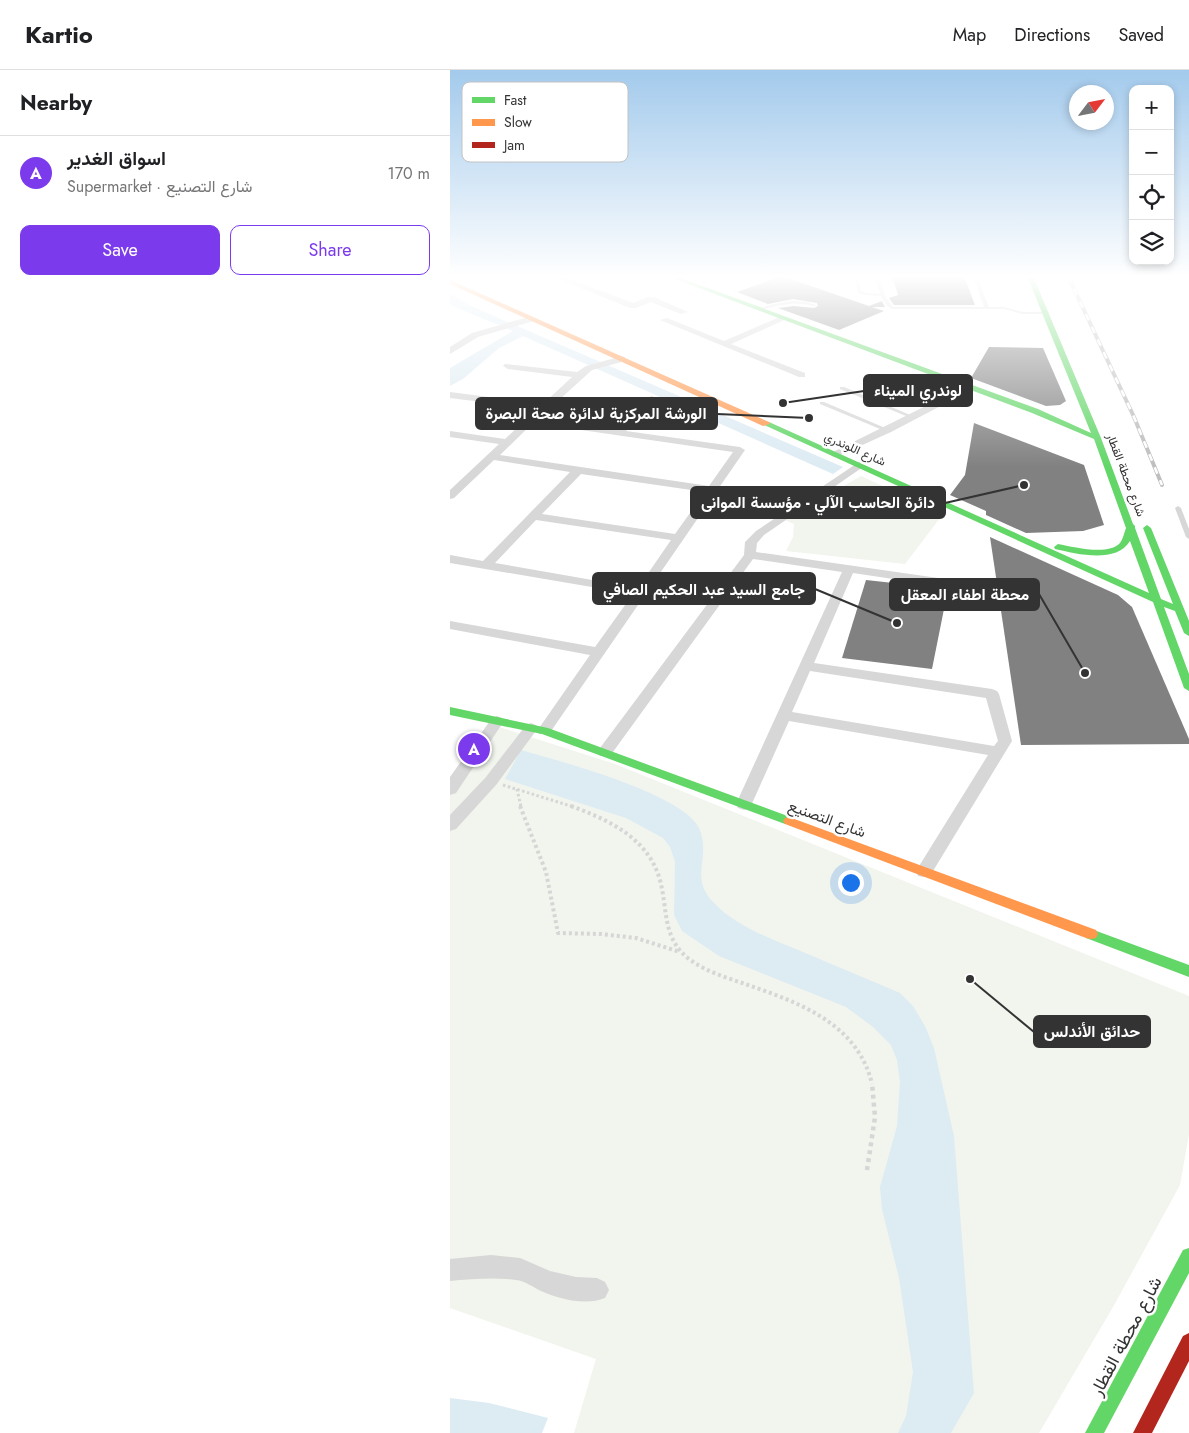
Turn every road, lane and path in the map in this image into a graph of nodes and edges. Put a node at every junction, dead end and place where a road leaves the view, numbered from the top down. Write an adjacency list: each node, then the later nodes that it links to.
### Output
1 (469, 340): 9 (street)
2 (578, 340): 10 (main road, شارع اللوندري)
3 (712, 340): 8 (street)
4 (733, 340): 8 (street)
5 (843, 340): 14 (main road)
6 (1057, 340): 19 (main road, شارع محطة القطار)
7 (1066, 340): 27 (main road, شارع محطة القطار)
8 (723, 344): 13 (street)
9 (450, 351)
10 (622, 359): 12 (street); 29 (main road, شارع اللوندري)
11 (508, 366): 12 (street)
12 (579, 375): 20 (street)
13 (802, 375)
14 (970, 387): 21 (main road); 22 (street)
15 (842, 388): 22 (lane)
16 (450, 395): 20 (street)
17 (652, 399): 25 (street)
18 (822, 404): 24 (lane)
19 (1084, 404): 21 (main road); 27 (main road, شارع محطة القطار)
20 (545, 407): 23 (street)
21 (1035, 411): 27 (main road)
22 (913, 417): 24 (street)
23 (531, 420): 25 (street); 28 (street)
24 (887, 430): 29 (street)
25 (618, 433): 33 (street)
26 (450, 434): 28 (street)
27 (1102, 434): 38 (main road, شارع محطة القطار)
28 (507, 442): 30 (street)
29 (834, 454): 31 (main road, شارع اللوندري)
30 (492, 457): 32 (street); 34 (street)
31 (859, 465): 41 (main road, شارع اللوندري); 43 (street)
32 (578, 470): 33 (street); 36 (street)
33 (712, 490): 40 (street)
34 (450, 496)
35 (1178, 508): 39 (lane)
36 (534, 516): 40 (street); 45 (street)
37 (1144, 521): 50 (main road, شارع محطة القطار)
38 (1131, 526): 42 (main road); 47 (main road, شارع محطة القطار)
39 (1189, 537)
40 (678, 538): 49 (street)
41 (1030, 542): 42 (main road); 51 (main road)
42 (1058, 546): 47 (main road)
43 (750, 555): 46 (street); 62 (street)
44 (450, 559): 45 (street)
45 (486, 565): 49 (street)
46 (849, 569): 48 (street); 56 (street)
47 (1150, 584): 50 (main road); 51 (main road, شارع محطة القطار)
48 (980, 588)
49 (641, 592): 55 (street)
50 (1174, 594): 52 (main road, شارع محطة القطار)
51 (1157, 602): 52 (main road); 57 (main road, شارع محطة القطار)
52 (1180, 610): 54 (main road, شارع محطة القطار)
53 (450, 625): 55 (street)
54 (1189, 633)
55 (599, 652): 61 (street)
56 (805, 666): 59 (street); 63 (street)
57 (1189, 688)
58 (450, 710): 60 (main road, شارع التصنيع)
59 (784, 715): 63 (street); 67 (street)
60 (497, 721): 61 (main road, شارع التصنيع); 65 (street)
61 (537, 730): 62 (main road, شارع التصنيع); 64 (street)
62 (605, 752): 67 (main road, شارع التصنيع)
63 (999, 752): 69 (street)
64 (491, 781): 66 (path); 68 (street)
65 (450, 789)
66 (517, 789): 70 (path); 70 (path)
67 (744, 804): 69 (main road, شارع التصنيع)
68 (450, 825)
69 (924, 871): 71 (main road, شارع التصنيع)
70 (681, 953): 72 (path)
71 (1189, 970)
72 (867, 1170)
73 (1189, 1256): 77 (main road, شارع محطة القطار)
74 (450, 1270): 75 (street)
75 (597, 1290)
76 (1189, 1342): 78 (main road)
77 (1094, 1433)
78 (1142, 1433)

